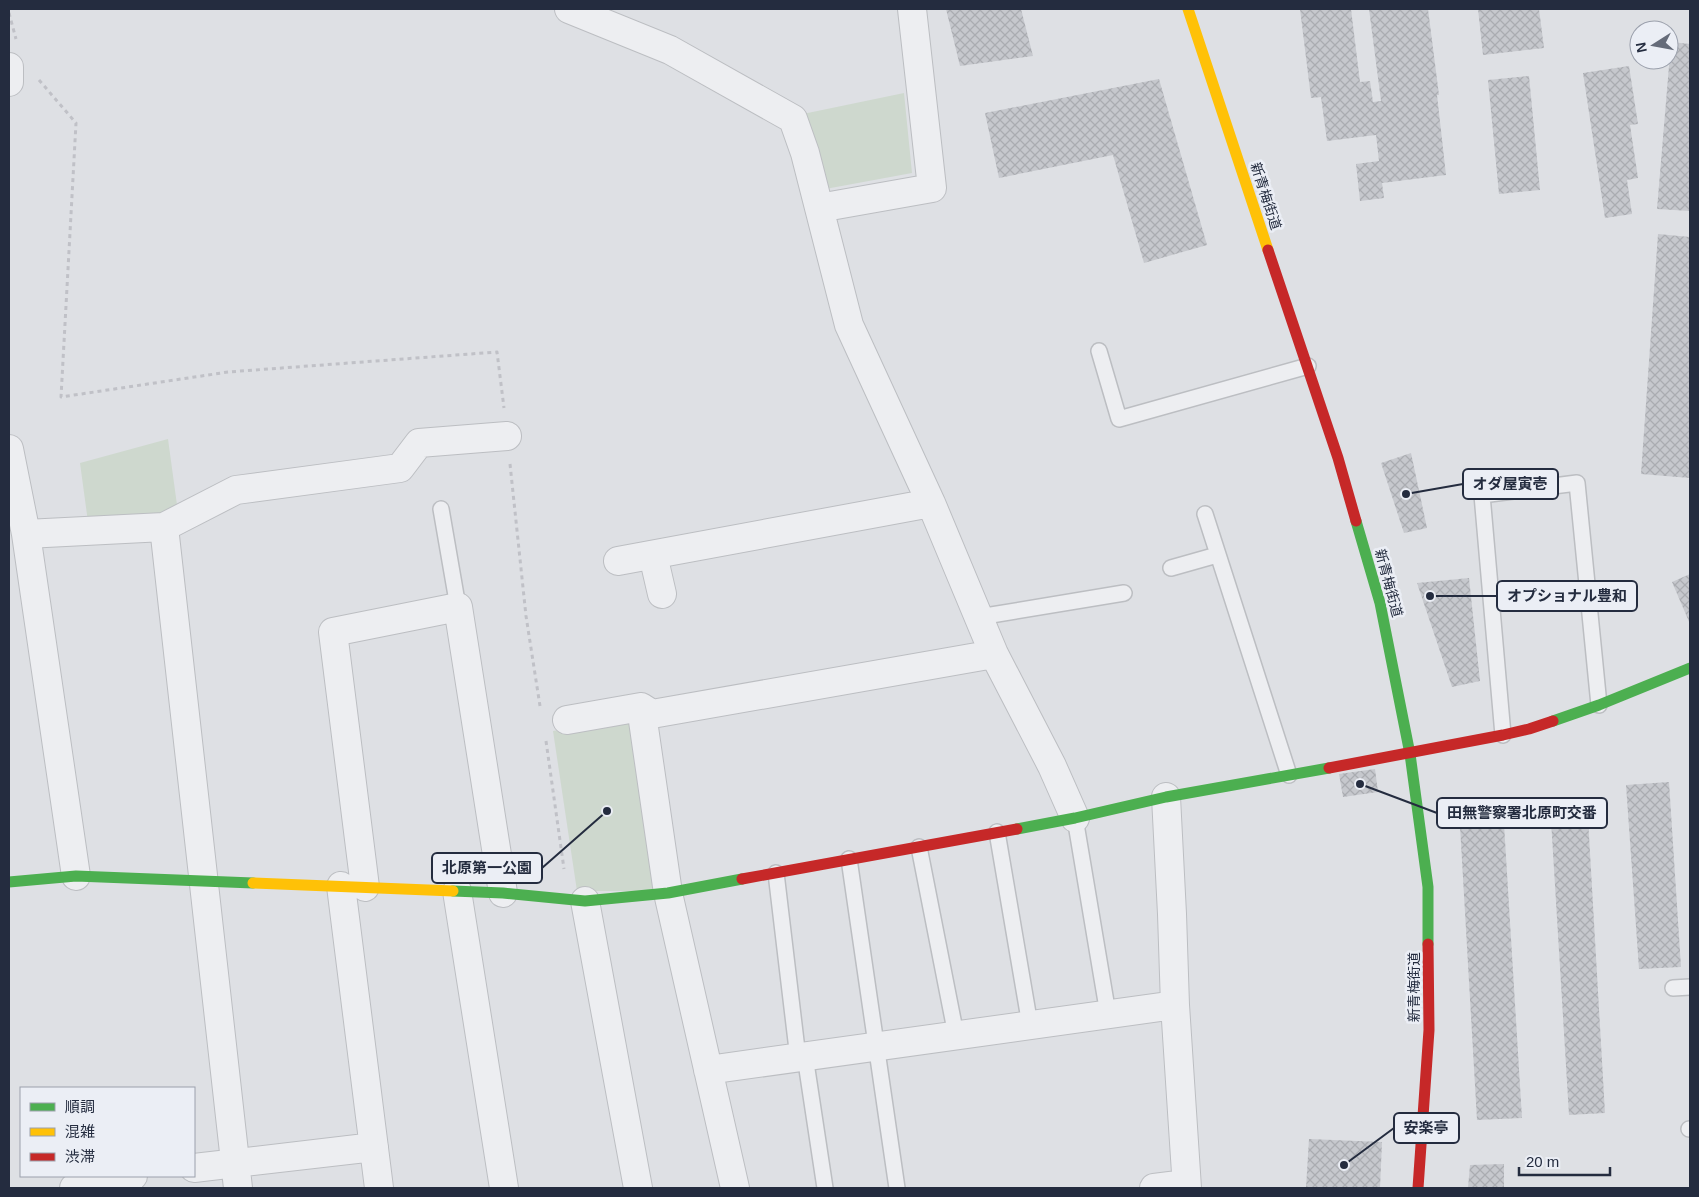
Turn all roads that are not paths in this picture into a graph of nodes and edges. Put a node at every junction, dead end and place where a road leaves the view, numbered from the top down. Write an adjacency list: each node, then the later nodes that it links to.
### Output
1 (569, 9): 4 (street)
2 (912, 9): 4 (street)
3 (1188, 9): 6 (street, 新青梅街道)
4 (819, 208): 9 (street)
5 (1099, 351): 6 (lane)
6 (1308, 366): 28 (street, 新青梅街道)
7 (507, 436): 12 (street)
8 (9, 449): 13 (street)
9 (931, 503): 14 (street); 21 (street)
10 (441, 508): 20 (lane)
11 (1205, 514): 15 (lane)
12 (164, 527): 13 (street); 38 (street)
13 (26, 534): 36 (street)
14 (653, 555): 16 (street); 19 (street)
15 (1217, 555): 17 (lane); 29 (lane)
16 (618, 561)
17 (1171, 568)
18 (1124, 593): 21 (lane)
19 (662, 594)
20 (458, 606): 39 (street); 41 (street)
21 (979, 617): 22 (street)
22 (994, 654): 25 (street); 31 (street)
23 (1690, 668): 24 (street)
24 (1599, 705): 27 (street); 27 (lane)
25 (641, 707): 26 (street); 42 (street)
26 (567, 720)
27 (1502, 735): 28 (street)
28 (1410, 754): 29 (street); 67 (street, 新青梅街道)
29 (1289, 775): 30 (street)
30 (1166, 797): 31 (street); 46 (street)
31 (1075, 818): 32 (street); 47 (lane)
32 (997, 832): 33 (street); 48 (lane)
33 (920, 846): 34 (street); 49 (lane)
34 (849, 859): 35 (street); 50 (lane)
35 (776, 873): 42 (street); 51 (lane)
36 (76, 876): 37 (street); 38 (street)
37 (9, 882)
38 (204, 882): 39 (street); 55 (street)
39 (353, 887): 40 (street); 53 (street)
40 (457, 891): 41 (street); 61 (street)
41 (503, 892): 43 (street)
42 (668, 893): 43 (street); 52 (street)
43 (576, 900): 62 (street)
44 (1690, 987): 45 (lane)
45 (1673, 988)
46 (1175, 1005): 47 (street); 58 (street)
47 (1108, 1014): 48 (street)
48 (1030, 1025): 49 (street)
49 (956, 1035): 50 (street)
50 (876, 1047): 51 (street); 65 (lane)
51 (802, 1057): 52 (street); 64 (lane)
52 (708, 1070): 63 (street)
53 (374, 1147): 55 (street); 60 (street)
54 (195, 1168): 55 (street)
55 (236, 1175)
56 (129, 1177): 57 (street)
57 (104, 1184): 59 (street)
58 (1186, 1186): 66 (street)
59 (74, 1188)
60 (379, 1188)
61 (504, 1188)
62 (638, 1188)
63 (735, 1188)
64 (825, 1188)
65 (897, 1188)
66 (1154, 1188)
67 (1418, 1188)

